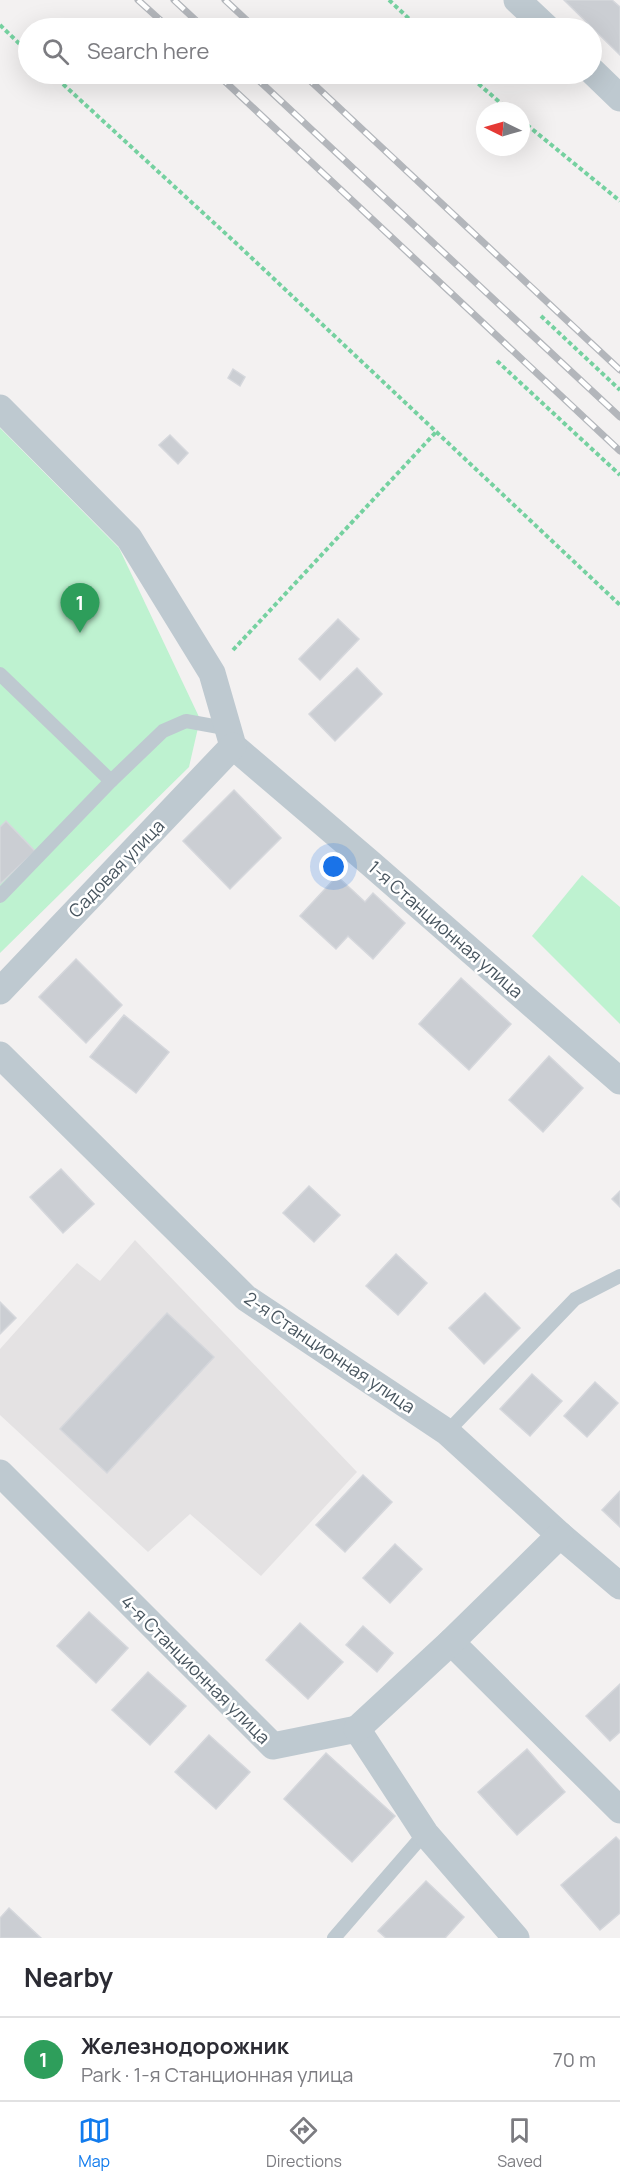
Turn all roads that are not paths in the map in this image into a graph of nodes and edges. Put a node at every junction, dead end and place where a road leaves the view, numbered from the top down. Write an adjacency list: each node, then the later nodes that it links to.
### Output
1 (517, 0): 2 (street)
2 (536, 18)
3 (602, 81): 4 (street)
4 (620, 98)
5 (0, 408): 7 (street)
6 (0, 674): 8 (lane)
7 (231, 738): 8 (lane); 10 (street, Садовая улица); 12 (street, 1-я Станционная улица)
8 (111, 781): 9 (lane)
9 (0, 896)
10 (0, 991)
11 (0, 1055): 14 (street, 2-я Станционная улица)
12 (620, 1081)
13 (620, 1276): 14 (lane)
14 (447, 1432): 16 (street, 2-я Станционная улица)
15 (0, 1473): 19 (street, 4-я Станционная улица)
16 (560, 1535): 17 (street, 2-я Станционная улица); 18 (street)
17 (620, 1586)
18 (451, 1642): 19 (street); 20 (street)
19 (357, 1729): 21 (street)
20 (620, 1810)
21 (424, 1833): 22 (lane); 23 (street)
22 (334, 1938)
23 (516, 1938)

